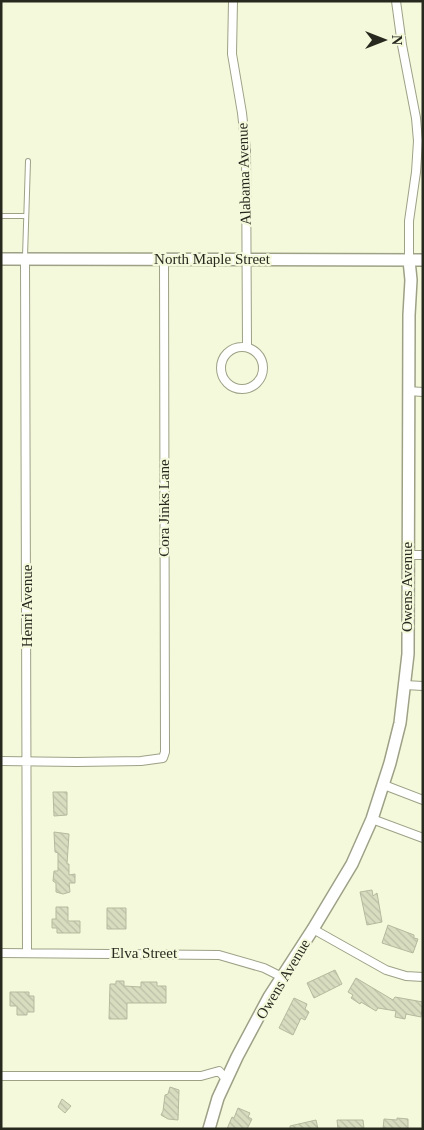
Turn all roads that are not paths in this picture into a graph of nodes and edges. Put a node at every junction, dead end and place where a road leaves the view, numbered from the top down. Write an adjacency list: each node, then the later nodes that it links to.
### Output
1 (232, 1): 9 (street, Alabama Avenue)
2 (396, 1): 10 (street, Owens Avenue)
3 (28, 161): 5 (lane)
4 (1, 216): 5 (lane)
5 (26, 216): 7 (lane)
6 (1, 259): 7 (street, North Maple Street)
7 (25, 259): 8 (street, North Maple Street); 20 (street, Henri Avenue)
8 (164, 259): 9 (street, North Maple Street); 20 (street, Cora Jinks Lane)
9 (246, 259): 10 (street, North Maple Street); 12 (street, Alabama Avenue)
10 (409, 260): 11 (street, North Maple Street); 13 (street, Owens Avenue)
11 (423, 260)
12 (247, 348): 12 (street)
13 (408, 391): 14 (street); 15 (street, Owens Avenue)
14 (423, 392)
15 (407, 555): 16 (street); 17 (street, Owens Avenue)
16 (423, 555)
17 (405, 685): 18 (street); 21 (street, Owens Avenue)
18 (423, 686)
19 (1, 761): 20 (street)
20 (28, 761): 27 (street, Henri Avenue)
21 (384, 785): 22 (street); 23 (street, Owens Avenue)
22 (423, 800)
23 (372, 819): 24 (street); 25 (street, Owens Avenue)
24 (423, 838)
25 (313, 929): 28 (street, Owens Avenue); 29 (street)
26 (1, 953): 27 (street, Elva Street)
27 (27, 953): 28 (street, Elva Street)
28 (282, 977): 31 (street, Owens Avenue)
29 (423, 977)
30 (1, 1076): 31 (street)
31 (226, 1078): 32 (street, Owens Avenue)
32 (209, 1129)

